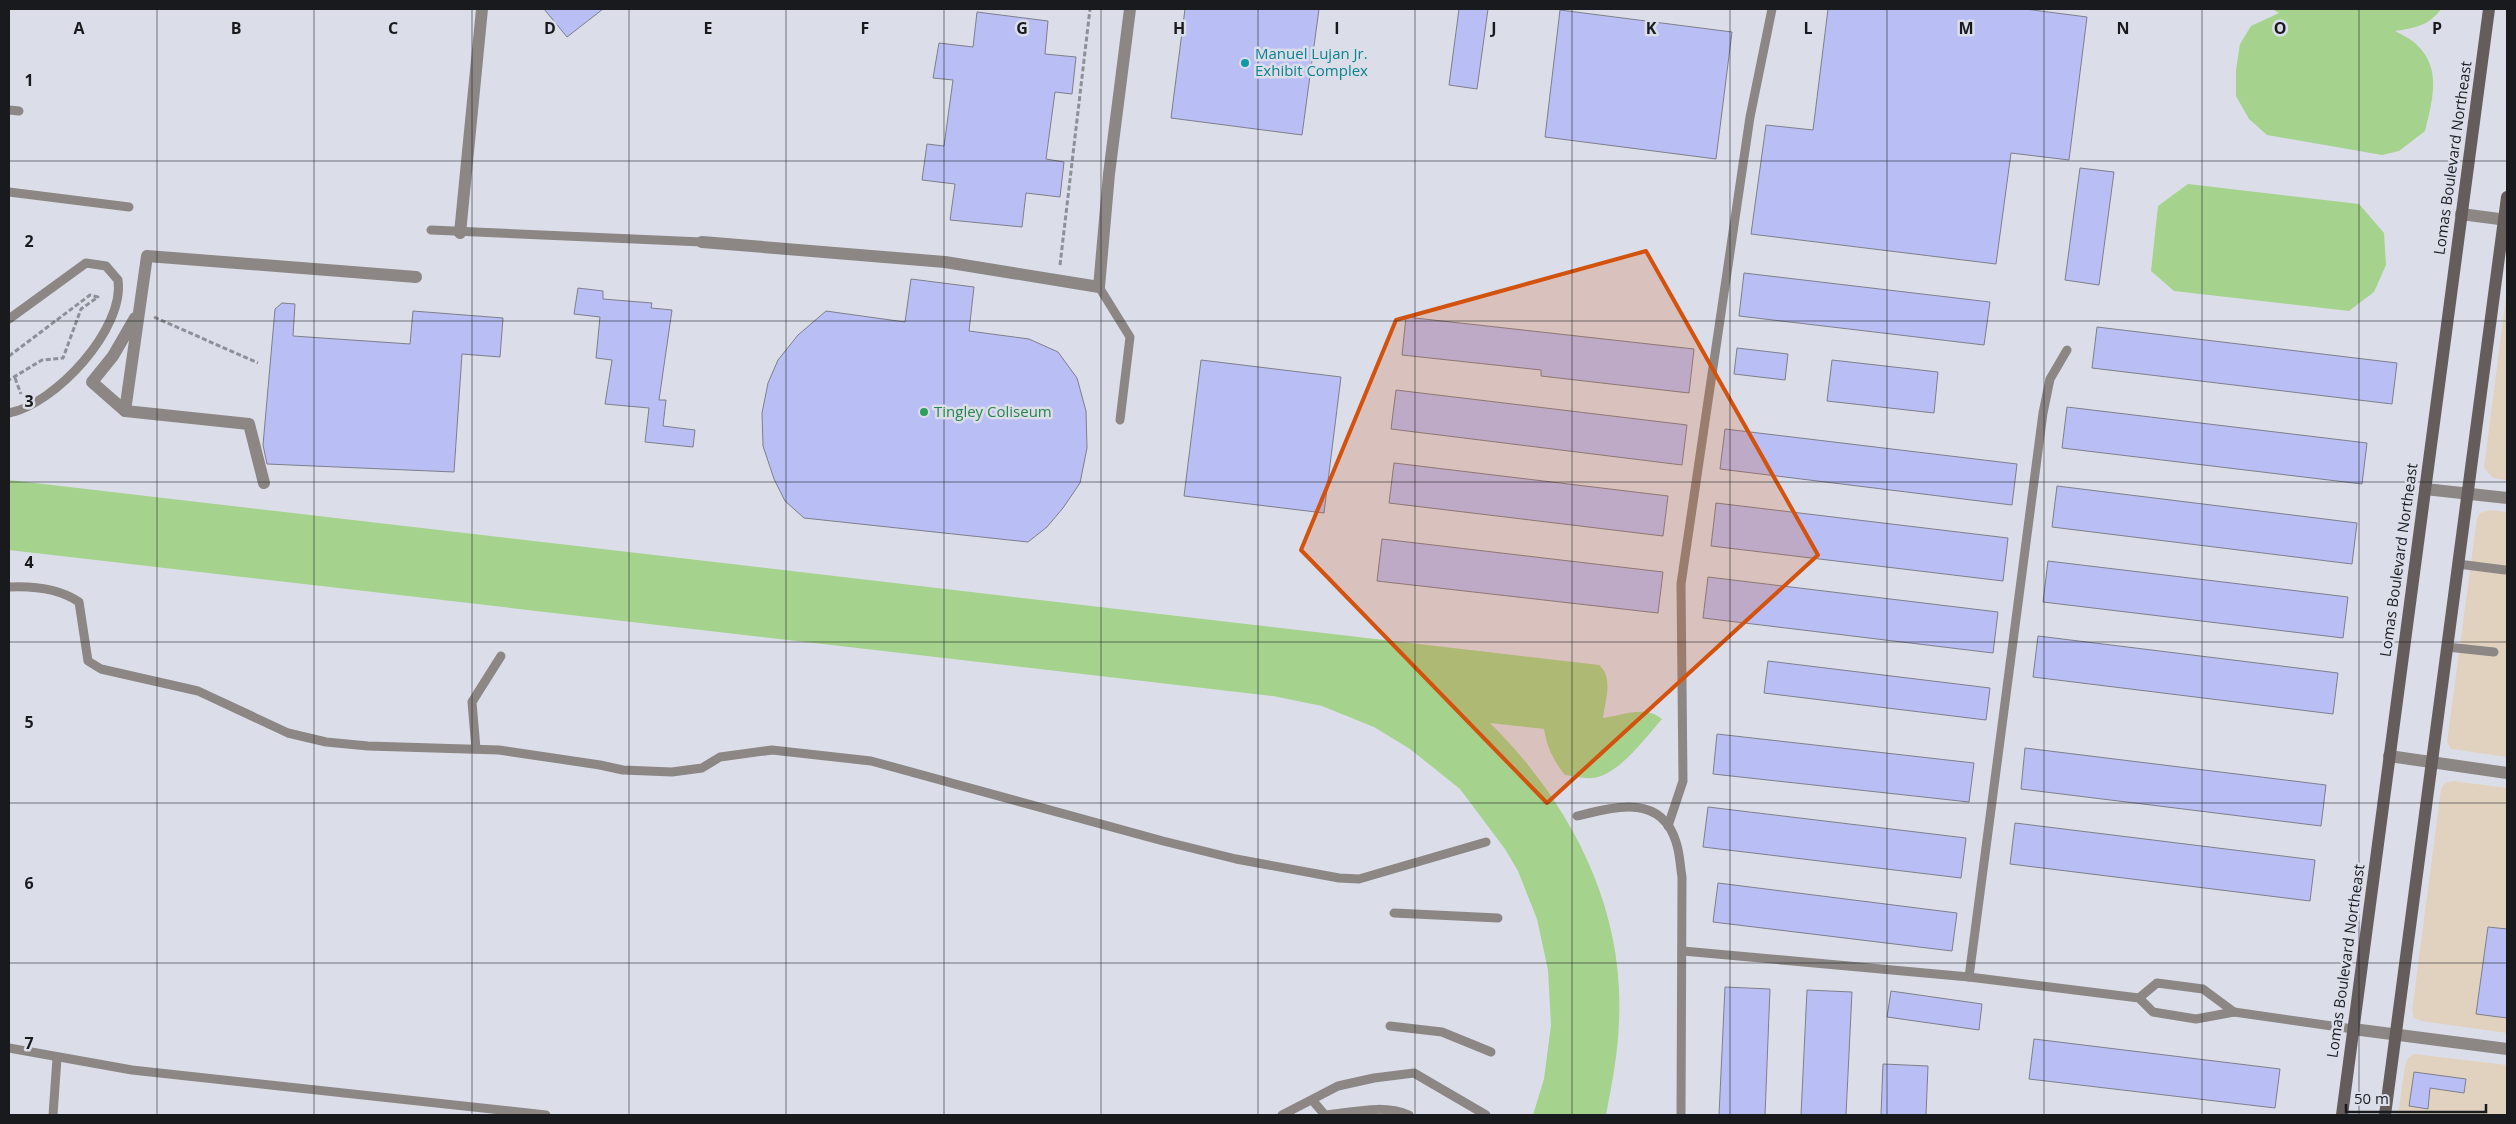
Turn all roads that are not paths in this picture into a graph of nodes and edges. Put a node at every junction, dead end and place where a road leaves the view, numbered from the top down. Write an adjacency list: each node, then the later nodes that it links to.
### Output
1 (482, 9): 13 (street)
2 (1130, 9): 16 (street)
3 (1772, 9): 38 (lane)
4 (2489, 9): 10 (main road, Lomas Boulevard Northeast)
5 (9, 110): 6 (lane)
6 (19, 112)
7 (9, 192): 9 (lane)
8 (2507, 197): 11 (main road)
9 (129, 207)
10 (2462, 214): 11 (street); 24 (main road, Lomas Boulevard Northeast)
11 (2506, 220): 25 (main road)
12 (431, 230): 13 (lane)
13 (460, 233): 14 (lane)
14 (702, 242): 16 (street)
15 (416, 277): 17 (street)
16 (1099, 287): 22 (lane)
17 (138, 312): 20 (street); 20 (street)
18 (9, 319): 21 (lane)
19 (2067, 350): 43 (lane)
20 (125, 411): 23 (street)
21 (9, 413)
22 (1120, 420)
23 (264, 483)
24 (2425, 489): 25 (street); 34 (main road, Lomas Boulevard Northeast)
25 (2467, 493): 26 (street); 27 (main road)
26 (2507, 498)
27 (2458, 564): 28 (lane); 30 (main road)
28 (2505, 570)
29 (9, 587): 33 (lane)
30 (2447, 647): 31 (lane); 35 (main road)
31 (2494, 652)
32 (501, 656): 33 (lane)
33 (476, 749): 39 (lane)
34 (2389, 756): 35 (street); 47 (main road, Lomas Boulevard Northeast)
35 (2432, 763): 36 (street); 48 (main road)
36 (2507, 773)
37 (1577, 816): 38 (lane)
38 (1668, 826): 42 (lane)
39 (1486, 842)
40 (1394, 913): 41 (lane)
41 (1498, 918)
42 (1683, 951): 43 (lane); 60 (lane)
43 (1969, 977): 44 (lane)
44 (2139, 998): 45 (lane); 45 (lane)
45 (2234, 1012): 47 (lane)
46 (1390, 1026): 51 (lane)
47 (2353, 1029): 48 (street); 61 (main road, Lomas Boulevard Northeast)
48 (2395, 1035): 50 (street); 62 (main road)
49 (9, 1048): 52 (lane)
50 (2507, 1050)
51 (1491, 1052)
52 (58, 1058): 54 (lane); 55 (lane)
53 (1312, 1101): 56 (lane); 57 (lane); 59 (lane)
54 (53, 1115)
55 (546, 1115)
56 (1282, 1115)
57 (1326, 1115): 58 (lane)
58 (1409, 1115)
59 (1486, 1115)
60 (1681, 1115)
61 (2342, 1115)
62 (2385, 1115)

